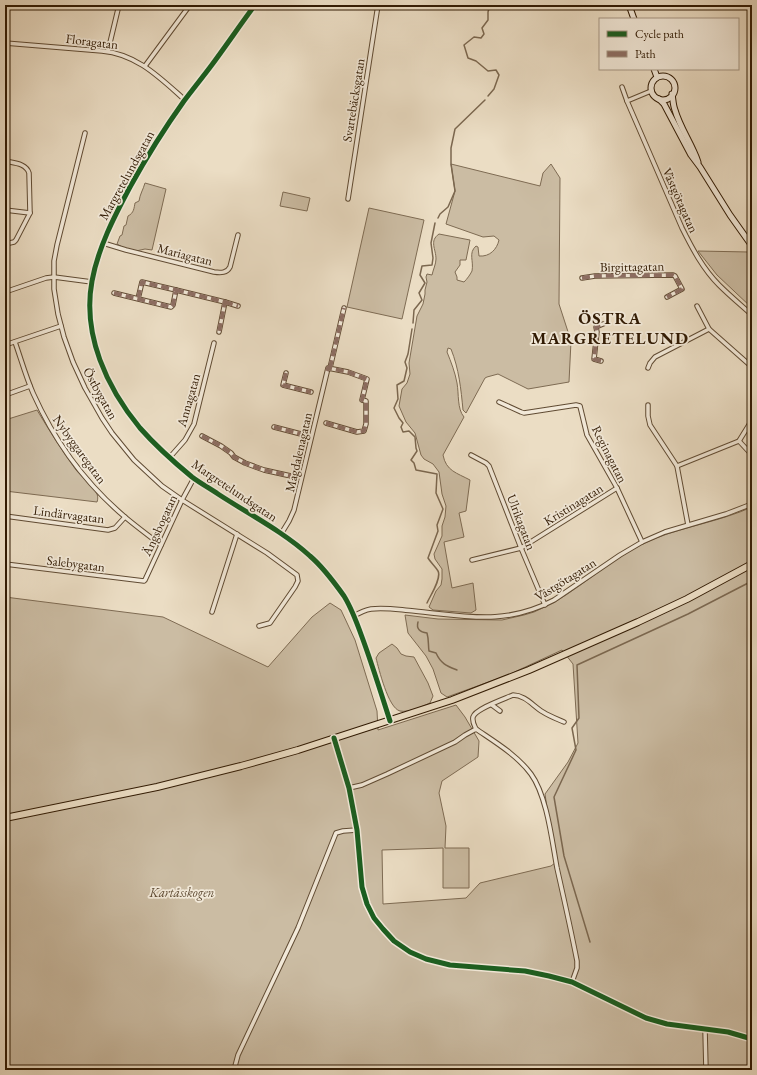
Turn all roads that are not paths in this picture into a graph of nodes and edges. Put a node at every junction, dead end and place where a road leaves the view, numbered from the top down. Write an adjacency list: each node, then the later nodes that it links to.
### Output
1 (119, 5): 8 (street)
2 (190, 5): 9 (street)
3 (255, 5): 16 (street, Margretelundsgatan)
4 (378, 5): 21 (street, Svartebäcksgatan)
5 (629, 5): 6 (main road)
6 (634, 18)
7 (5, 43): 8 (street, Floragatan)
8 (108, 51): 9 (street, Floragatan)
9 (145, 66): 16 (street, Floragatan)
10 (654, 70): 11 (main road)
11 (657, 77): 13 (main road); 14 (main road)
12 (622, 87): 17 (street, Västgötagatan)
13 (652, 91): 15 (main road); 17 (street)
14 (672, 94): 15 (main road); 20 (main road)
15 (659, 99): 20 (main road)
16 (185, 100): 25 (street, Margretelundsgatan)
17 (627, 101): 40 (street, Västgötagatan)
18 (85, 133): 28 (street, Östbygatan)
19 (5, 161): 23 (street)
20 (700, 167): 27 (main road)
21 (348, 199)
22 (5, 210): 23 (street)
23 (30, 213): 26 (street)
24 (238, 235): 25 (street, Mariagatan)
25 (103, 243): 30 (street, Margretelundsgatan)
26 (5, 244)
27 (752, 246)
28 (54, 277): 30 (street); 32 (street); 42 (street, Östbygatan)
29 (582, 278): 34 (street, Birgittagatan)
30 (92, 282): 66 (street, Margretelundsgatan)
31 (176, 290): 35 (street); 35 (street); 36 (street)
32 (5, 292)
33 (114, 293): 35 (street)
34 (667, 297)
35 (138, 299)
36 (225, 302): 37 (street); 44 (street)
37 (238, 306)
38 (697, 306): 43 (street)
39 (344, 308): 51 (street, Magdalenagatan)
40 (752, 315)
41 (604, 324): 48 (street)
42 (61, 326): 45 (street); 71 (street, Östbygatan)
43 (709, 329): 49 (street); 50 (street)
44 (219, 332)
45 (16, 342): 47 (street); 53 (street, Nybyggaregatan)
46 (214, 343): 66 (street, Annagatan)
47 (5, 345)
48 (601, 361)
49 (752, 367)
50 (648, 368)
51 (328, 370): 59 (street); 77 (street, Magdalenagatan)
52 (286, 373): 54 (street)
53 (30, 386): 55 (street); 74 (street, Nybyggaregatan)
54 (311, 392)
55 (5, 395)
56 (499, 402): 70 (street, Reginagatan)
57 (648, 405): 67 (street)
58 (752, 420): 63 (street)
59 (326, 423)
60 (274, 427): 61 (street)
61 (301, 434)
62 (202, 436): 68 (street)
63 (739, 441): 65 (street); 67 (street)
64 (471, 455): 80 (street, Ulrikagatan)
65 (752, 455)
66 (170, 457): 69 (street, Margretelundsgatan)
67 (677, 466): 75 (street)
68 (291, 476)
69 (194, 478): 71 (street, Ängsbogatan); 77 (street, Margretelundsgatan)
70 (617, 488): 78 (street, Reginagatan); 80 (street, Kristinagatan)
71 (182, 500): 76 (street, Östbygatan); 79 (street, Ängsbogatan)
72 (752, 504): 75 (street, Västgötagatan)
73 (5, 516): 74 (street, Lindärvagatan)
74 (125, 517): 79 (street, Nybyggaregatan)
75 (688, 525): 78 (street, Västgötagatan)
76 (237, 534): 86 (street); 88 (street, Östbygatan)
77 (281, 534): 87 (street, Margretelundsgatan)
78 (642, 542): 85 (street, Västgötagatan)
79 (161, 545): 84 (street, Ängsbogatan)
80 (521, 548): 81 (street, Kristinagatan); 85 (street, Ulrikagatan)
81 (472, 560)
82 (5, 564): 84 (street, Salebygatan)
83 (752, 564): 91 (main road)
84 (144, 582)
85 (545, 605): 87 (street, Västgötagatan)
86 (212, 612)
87 (354, 616): 91 (street, Margretelundsgatan)
88 (259, 626)
89 (492, 705): 90 (street); 92 (street); 93 (street)
90 (500, 711)
91 (390, 721): 94 (main road)
92 (564, 722)
93 (476, 729): 95 (street); 98 (street)
94 (334, 738): 95 (street); 96 (main road)
95 (349, 788): 97 (street)
96 (5, 818)
97 (357, 830): 98 (street); 101 (street)
98 (572, 982): 99 (street)
99 (705, 1029): 100 (street); 102 (street)
100 (752, 1039)
101 (234, 1070)
102 (706, 1070)

